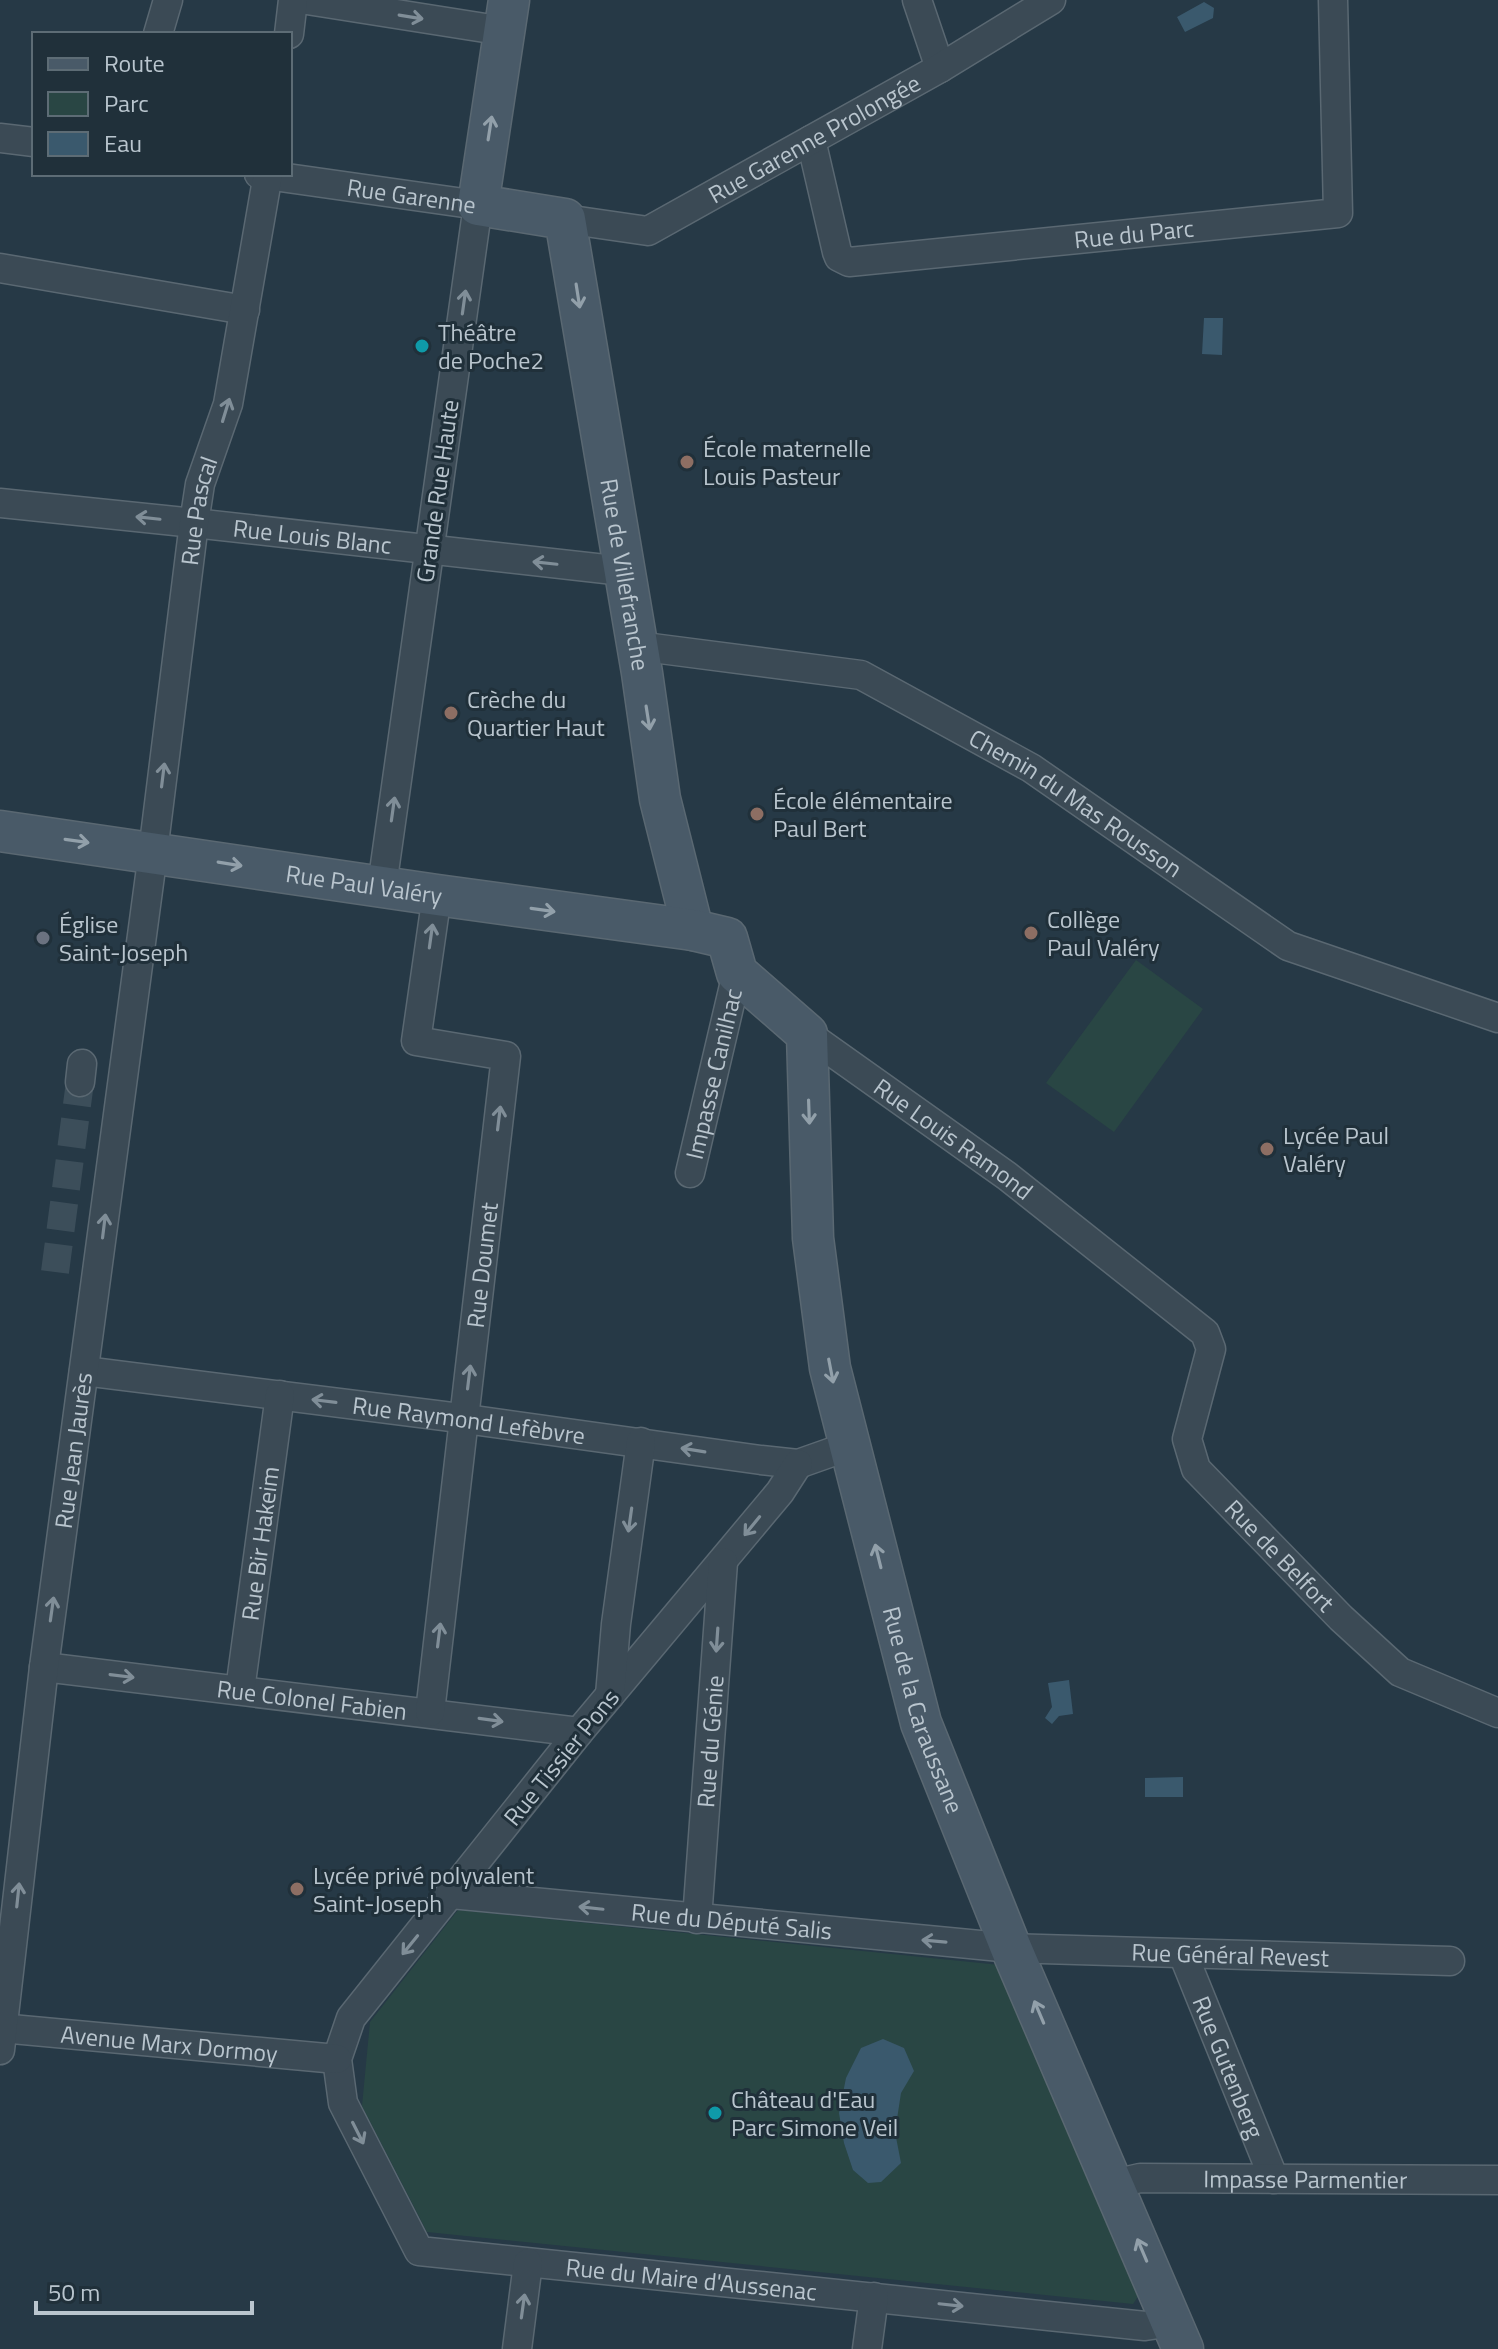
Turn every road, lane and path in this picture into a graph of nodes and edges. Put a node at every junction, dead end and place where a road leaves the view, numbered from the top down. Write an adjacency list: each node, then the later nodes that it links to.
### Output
1 (168, 0): 8 (street)
2 (293, 0): 9 (street)
3 (307, 0): 7 (street, one-way to 7)
4 (917, 0): 10 (street)
5 (1051, 0): 10 (street, Rue Garenne Prolongée)
6 (1333, 0): 12 (street, Rue du Parc)
7 (506, 16): 16 (street, Grande Rue Haute, one-way to 7)
8 (159, 32)
9 (289, 32)
10 (940, 68): 12 (street, Rue Garenne Prolongée)
11 (0, 138): 13 (street)
12 (811, 140): 17 (street, Rue Garenne Prolongée)
13 (32, 142)
14 (265, 176): 19 (street, Rue Pascal)
15 (272, 176): 16 (street, Rue Garenne)
16 (478, 205): 17 (street, Rue Garenne); 22 (street, Grande Rue Haute, one-way to 16)
17 (565, 219): 23 (street, Rue de Villefranche, one-way to 23)
18 (0, 268): 19 (street)
19 (245, 310): 21 (street, Rue Pascal, one-way to 19)
20 (0, 503): 21 (street, Rue Louis Blanc, one-way to 20)
21 (194, 523): 22 (street, Rue Louis Blanc); 26 (street, Rue Pascal, one-way to 21)
22 (429, 550): 23 (street, Rue Louis Blanc, one-way to 22); 27 (street, Grande Rue Haute, one-way to 22)
23 (623, 571): 24 (street, Rue de Villefranche)
24 (637, 646): 29 (street, Rue de Villefranche, one-way to 29); 30 (street, Chemin du Mas Rousson)
25 (0, 831): 26 (street, Rue Paul Valéry, one-way to 26)
26 (153, 852): 27 (street, Rue Paul Valéry, one-way to 27); 34 (street, Rue Jean Jaurès, one-way to 26)
27 (382, 886): 28 (street, Rue Paul Valéry)
28 (437, 895): 29 (street, Rue Paul Valéry, one-way to 29); 36 (street, Rue Doumet, one-way to 28)
29 (719, 947): 31 (street, Rue Louis Ramond); 32 (street, Impasse Canilhac)
30 (1498, 1018)
31 (807, 1034): 33 (street, Rue Louis Ramond); 38 (street, Rue de la Caraussane, one-way to 38)
32 (690, 1173)
33 (1197, 1327): 45 (street, Rue de Belfort)
34 (84, 1371): 35 (street, Rue Raymond Lefèbvre); 41 (street, Rue Jean Jaurès, one-way to 34)
35 (280, 1395): 36 (street, Rue Raymond Lefèbvre, one-way to 35); 42 (street, Rue Bir Hakeim)
36 (464, 1419): 37 (street, Rue Raymond Lefèbvre); 44 (street, Rue Doumet, one-way to 36)
37 (641, 1442): 39 (street, Rue Raymond Lefèbvre, one-way to 37); 43 (street, one-way to 43)
38 (849, 1446): 39 (street, Rue Raymond Lefèbvre); 49 (street, Rue de la Caraussane, one-way to 38)
39 (798, 1464): 40 (street, Rue Tissier Pons, one-way to 40)
40 (723, 1562): 43 (street, Rue Tissier Pons); 48 (street, Rue du Génie, one-way to 48)
41 (44, 1667): 42 (street, Rue Colonel Fabien, one-way to 42); 52 (street, Rue Jean Jaurès, one-way to 41)
42 (240, 1690): 44 (street, Rue Colonel Fabien)
43 (610, 1695): 46 (street, Rue Tissier Pons)
44 (430, 1712): 46 (street, Rue Colonel Fabien, one-way to 46)
45 (1498, 1713)
46 (579, 1732): 47 (street, Rue Tissier Pons)
47 (451, 1894): 48 (street, Rue du Député Salis, one-way to 47); 53 (street, Rue Tissier Pons, one-way to 53)
48 (697, 1919): 49 (street, Rue du Député Salis, one-way to 48)
49 (1011, 1948): 50 (street, Rue Général Revest); 56 (street, Rue de la Caraussane, one-way to 49)
50 (1183, 1954): 51 (street, Rue Général Revest); 54 (street, Rue Gutenberg)
51 (1450, 1961)
52 (1, 2035): 53 (street, Avenue Marx Dormoy)
53 (337, 2059): 57 (street, Rue du Maire d'Aussenac, one-way to 57)
54 (1274, 2179): 55 (street, Impasse Parmentier); 56 (street, Impasse Parmentier)
55 (1498, 2180)
56 (1114, 2184): 59 (street, Rue de la Caraussane, one-way to 56)
57 (528, 2263): 58 (street, Rue du Maire d'Aussenac); 60 (street, one-way to 57)
58 (874, 2297): 59 (street, Rue du Maire d'Aussenac, one-way to 59); 61 (street)
59 (1178, 2336)
60 (517, 2349)
61 (867, 2349)

